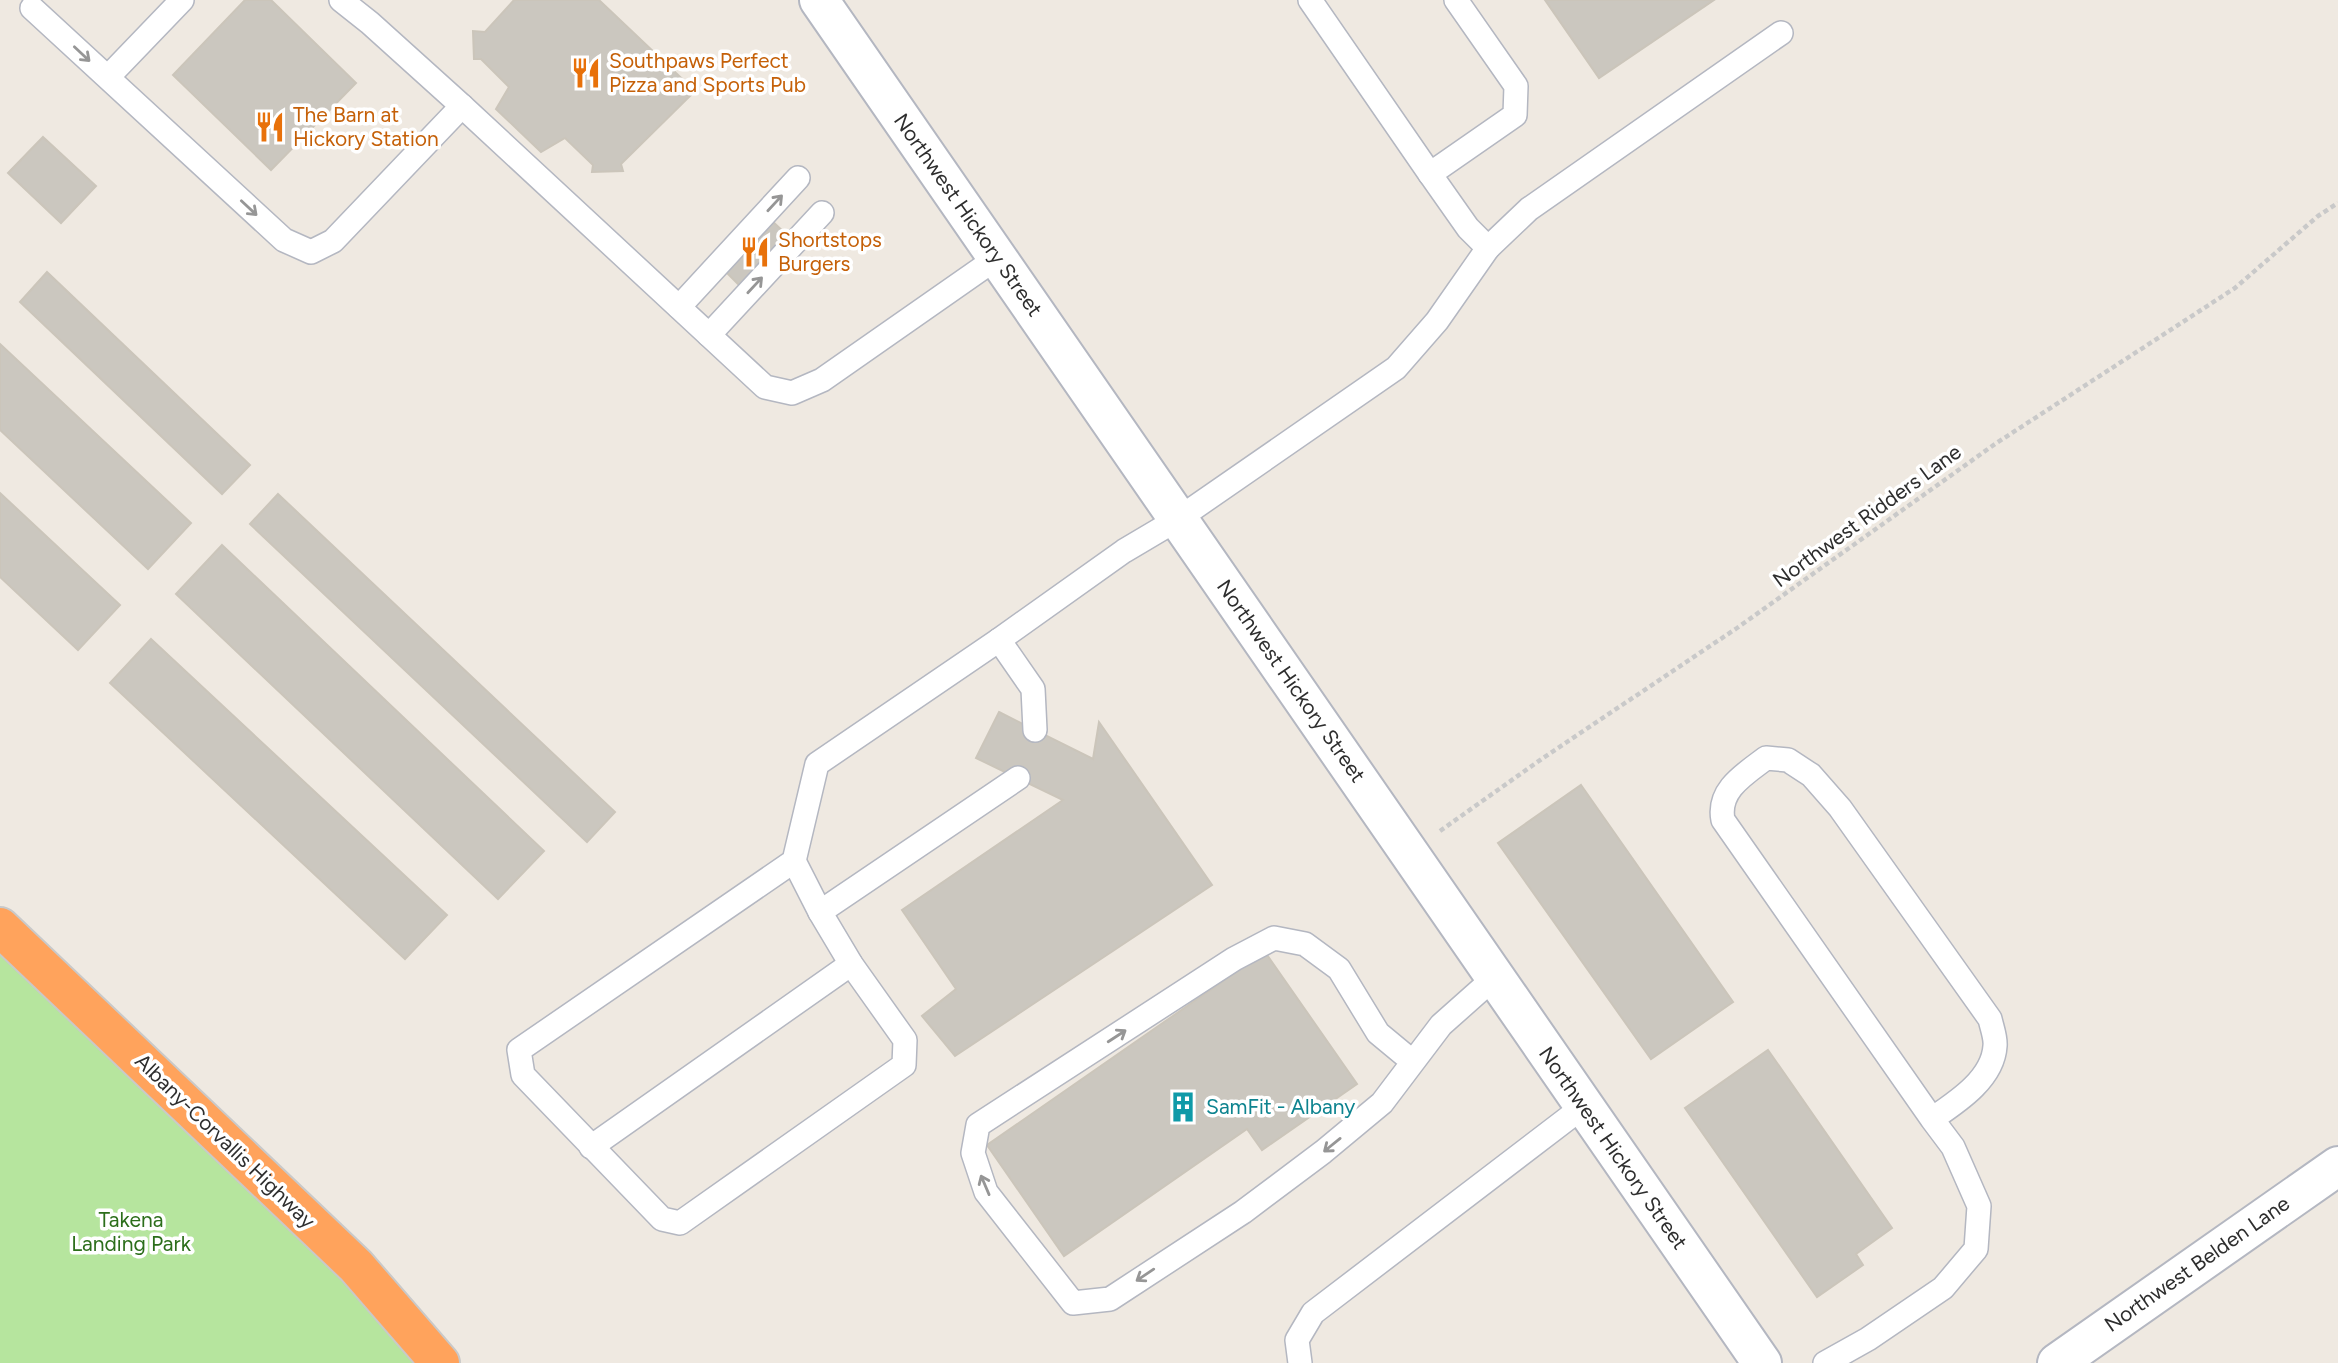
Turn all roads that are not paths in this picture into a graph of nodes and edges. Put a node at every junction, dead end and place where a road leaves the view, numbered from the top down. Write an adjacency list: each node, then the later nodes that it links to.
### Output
1 (182, 0): 8 (lane)
2 (341, 0): 9 (lane)
3 (819, 0): 14 (street, Northwest Hickory Street)
4 (1310, 0): 10 (lane)
5 (1456, 0): 10 (lane)
6 (32, 8): 8 (lane, one-way to 8)
7 (1781, 33): 13 (lane)
8 (108, 78): 9 (lane, one-way to 9)
9 (462, 106): 15 (lane)
10 (1430, 174): 13 (lane)
11 (798, 178): 15 (lane, one-way to 11)
12 (822, 213): 16 (lane, one-way to 12)
13 (1488, 248): 17 (lane)
14 (998, 257): 16 (lane); 17 (street, Northwest Hickory Street)
15 (678, 307): 16 (lane)
16 (709, 335)
17 (1178, 519): 18 (lane); 25 (street, Northwest Hickory Street)
18 (999, 640): 19 (lane); 21 (lane)
19 (1035, 730)
20 (1018, 778): 22 (lane)
21 (794, 860): 22 (lane); 29 (lane)
22 (820, 912): 24 (lane)
23 (0, 927): 31 (highway, Albany-Corvallis Highway)
24 (851, 964): 29 (lane); 29 (lane)
25 (1495, 977): 26 (lane); 27 (street, Northwest Hickory Street)
26 (1413, 1062): 26 (lane, one-way to 26)
27 (1584, 1106): 32 (lane); 33 (street, Northwest Hickory Street)
28 (1932, 1119): 28 (lane); 34 (lane)
29 (591, 1147)
30 (2338, 1166): 35 (street, Northwest Belden Lane)
31 (440, 1363)
32 (1300, 1363)
33 (1762, 1363)
34 (1825, 1363)
35 (2057, 1363)

